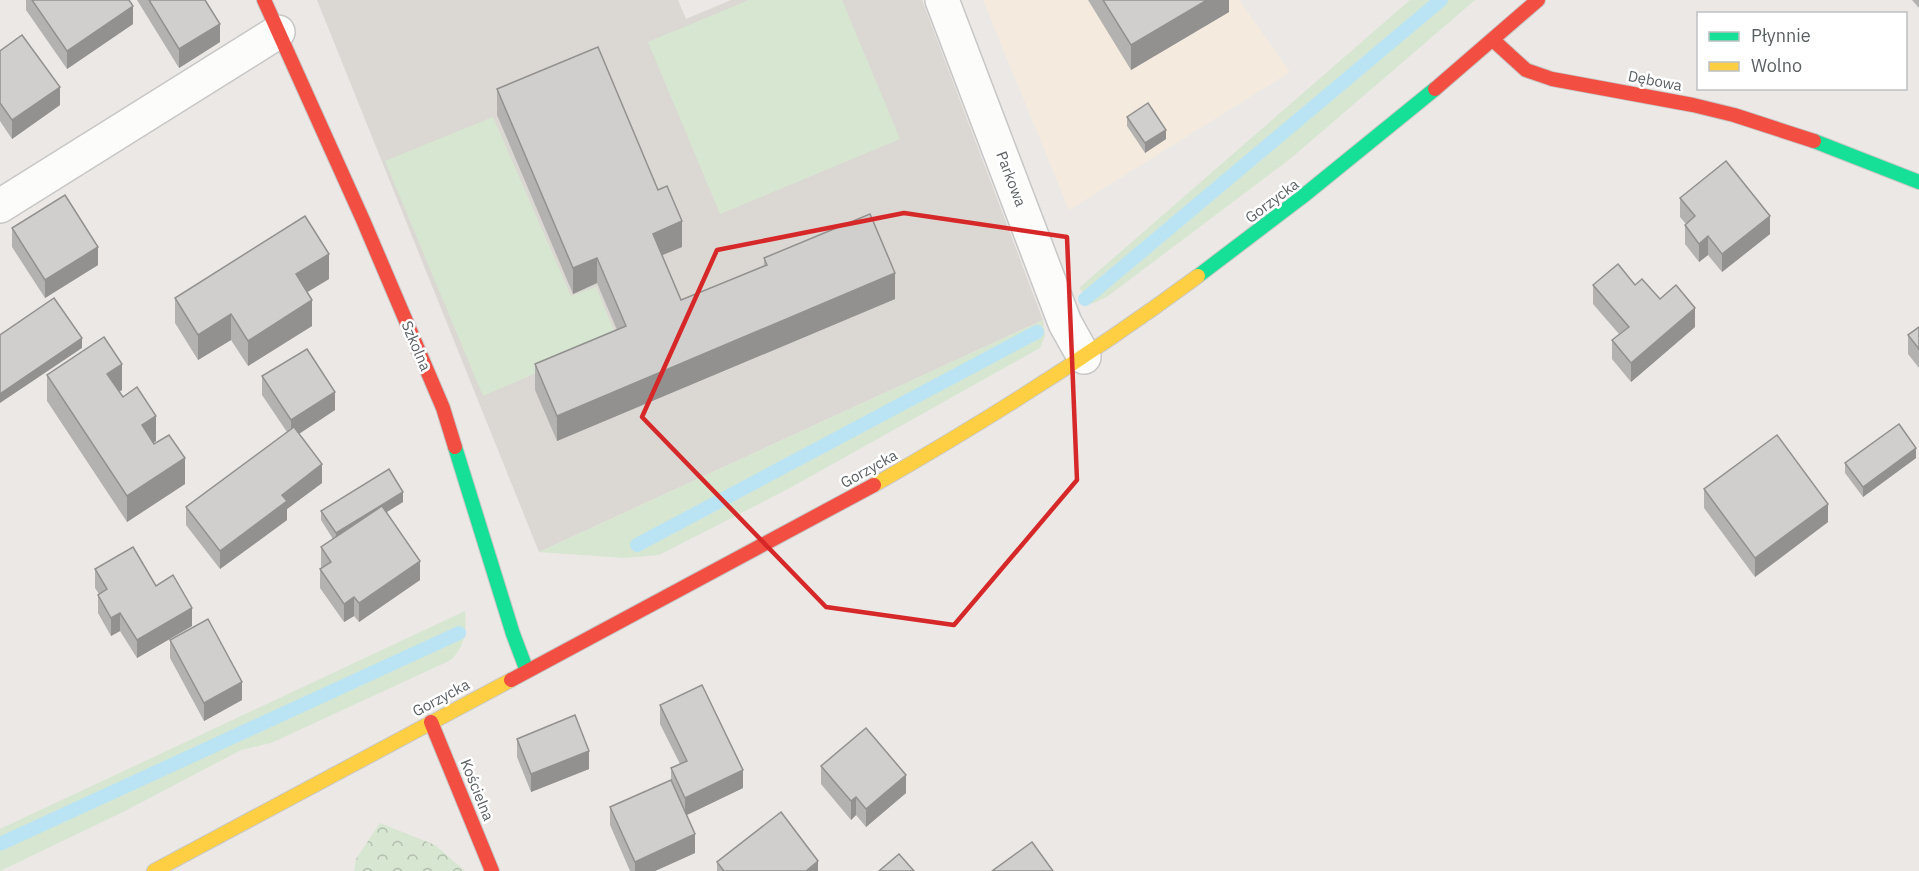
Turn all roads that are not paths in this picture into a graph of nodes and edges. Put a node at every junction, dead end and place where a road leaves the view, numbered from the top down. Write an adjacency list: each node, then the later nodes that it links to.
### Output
1 (264, 0): 4 (main road, Szkolna)
2 (942, 0): 8 (street, Parkowa)
3 (1538, 0): 5 (main road, Gorzycka)
4 (278, 32): 7 (street); 9 (main road, Szkolna)
5 (1493, 40): 6 (main road, Dębowa); 8 (main road, Gorzycka)
6 (1919, 182)
7 (0, 206)
8 (1084, 357): 9 (main road, Gorzycka)
9 (527, 671): 10 (main road, Gorzycka)
10 (431, 722): 11 (main road, Gorzycka); 12 (main road, Kościelna)
11 (154, 871)
12 (492, 871)

